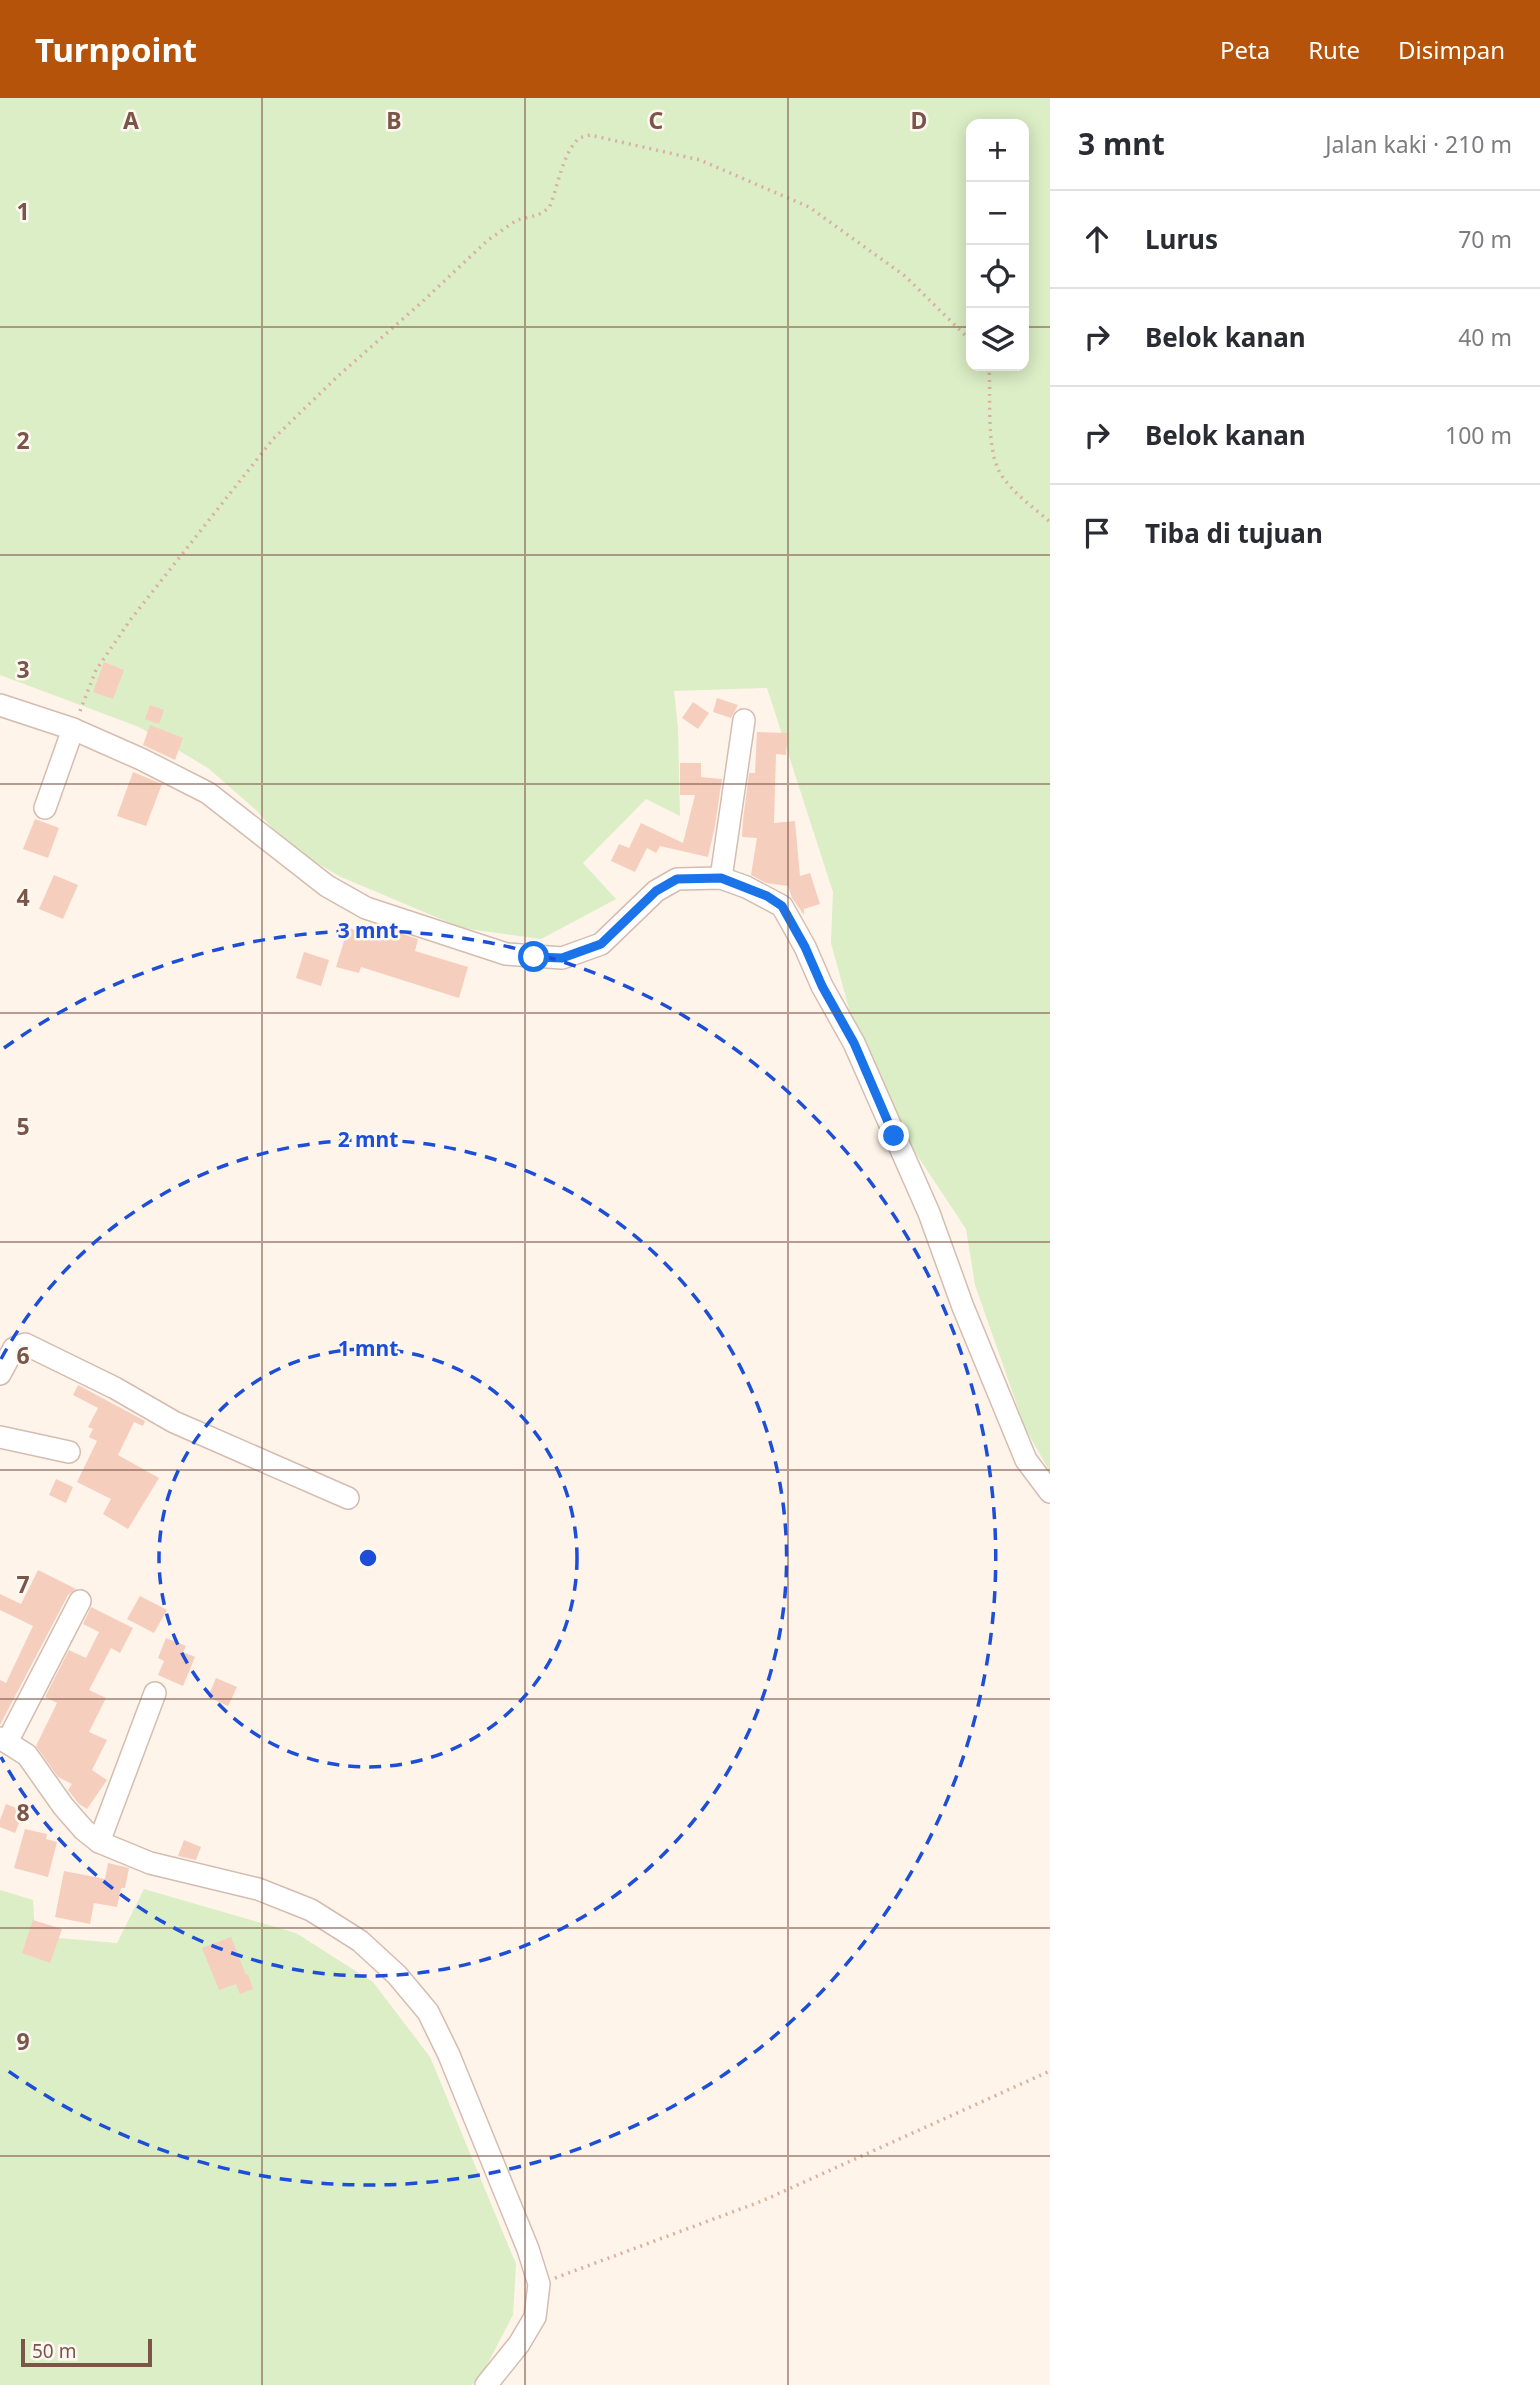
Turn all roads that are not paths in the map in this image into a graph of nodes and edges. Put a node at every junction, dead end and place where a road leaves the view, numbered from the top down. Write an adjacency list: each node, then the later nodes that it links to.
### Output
1 (0, 705): 3 (street)
2 (744, 720): 5 (street)
3 (73, 729): 4 (street); 5 (street)
4 (45, 808)
5 (721, 878): 9 (street)
6 (0, 1374): 10 (street)
7 (0, 1437): 8 (street)
8 (69, 1452)
9 (1050, 1492)
10 (348, 1498)
11 (80, 1601): 13 (street)
12 (155, 1693): 14 (street)
13 (4, 1740): 14 (street)
14 (99, 1842): 15 (street)
15 (486, 2385)

